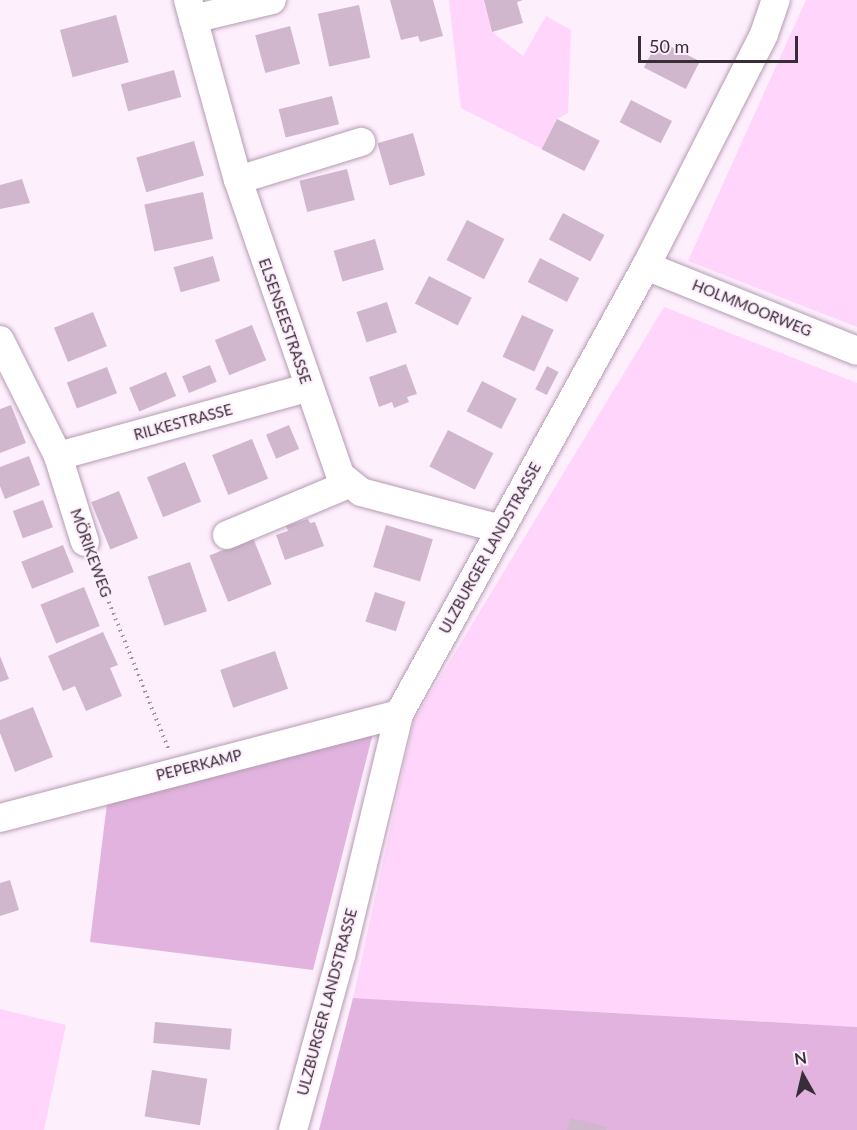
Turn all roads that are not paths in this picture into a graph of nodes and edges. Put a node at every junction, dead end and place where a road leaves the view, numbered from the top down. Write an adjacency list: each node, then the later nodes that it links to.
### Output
1 (272, 0): 3 (street)
2 (776, 0): 6 (street, ULZBURGER LANDSTRASSE)
3 (191, 10): 5 (street, ELSENSEESTRASSE)
4 (362, 142): 5 (street)
5 (238, 180): 9 (street, ELSENSEESTRASSE)
6 (646, 266): 8 (street, HOLMMOORWEG); 12 (street, ULZBURGER LANDSTRASSE)
7 (0, 340): 10 (street, MÖRIKEWEG)
8 (857, 351)
9 (307, 388): 10 (street, RILKESTRASSE); 11 (street, ELSENSEESTRASSE)
10 (58, 456): 14 (street, MÖRIKEWEG)
11 (349, 484): 12 (street); 13 (street)
12 (501, 529): 15 (street, ULZBURGER LANDSTRASSE)
13 (227, 535)
14 (85, 542)
15 (399, 714): 16 (street, PEPERKAMP); 17 (street, ULZBURGER LANDSTRASSE)
16 (0, 818)
17 (293, 1130)

